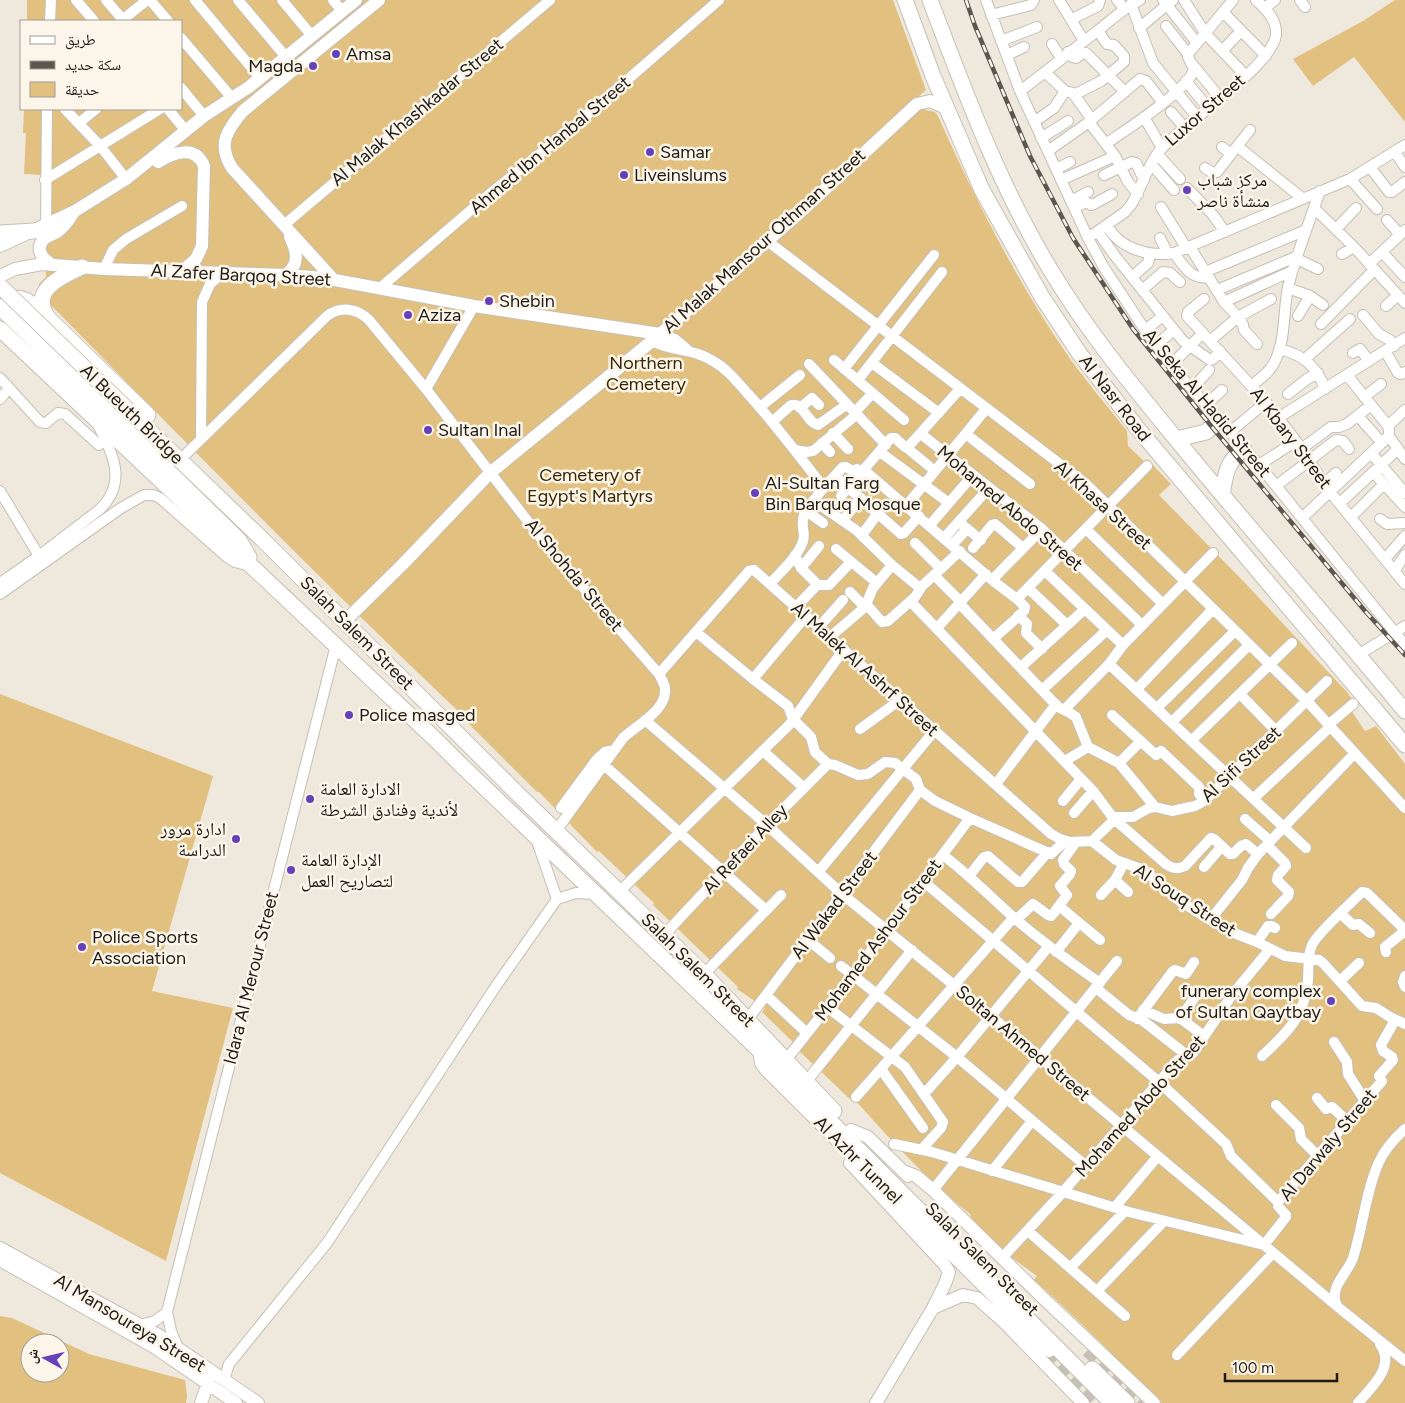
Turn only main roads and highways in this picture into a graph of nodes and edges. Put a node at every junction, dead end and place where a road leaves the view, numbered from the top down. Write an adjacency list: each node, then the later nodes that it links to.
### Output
1 (356, 0): 9 (main road)
2 (379, 0): 11 (main road)
3 (905, 0): 5 (highway, Al Nasr Road)
4 (929, 0): 5 (highway); 7 (highway, Al Nasr Road)
5 (910, 16): 6 (highway, Al Nasr Road)
6 (946, 108): 8 (highway, Al Nasr Road); 25 (main road, Al Malak Mansour Othman Street)
7 (977, 119): 8 (highway); 27 (highway, Al Nasr Road)
8 (959, 135): 32 (highway, Al Nasr Road)
9 (144, 166): 10 (main road); 17 (main road)
10 (75, 211): 12 (main road); 15 (main road)
11 (284, 225): 18 (main road); 20 (main road)
12 (40, 228): 13 (highway); 14 (main road)
13 (0, 233)
14 (0, 246)
15 (50, 264): 16 (main road, Al Zafer Barqoq Street); 19 (main road, Al Zafer Barqoq Street)
16 (82, 267): 17 (main road, Al Zafer Barqoq Street); 23 (highway)
17 (182, 271): 18 (main road, Al Zafer Barqoq Street)
18 (286, 275): 20 (main road, Al Zafer Barqoq Street)
19 (0, 276)
20 (332, 279): 25 (main road, Al Zafer Barqoq Street)
21 (0, 286): 31 (highway, Al Bueuth Bridge, bridge)
22 (3, 310): 23 (highway); 33 (highway)
23 (44, 312): 31 (highway)
24 (0, 329): 33 (highway, Al Bueuth Bridge)
25 (656, 337): 36 (main road, Al Malak Mansour Othman Street)
26 (1219, 420): 27 (highway)
27 (1177, 439): 29 (highway, Al Nasr Road)
28 (1244, 449): 29 (highway)
29 (1222, 494): 30 (highway, Al Nasr Road)
30 (1260, 540): 32 (highway); 34 (highway, Al Nasr Road)
31 (265, 542): 36 (highway, Salah Salem Street)
32 (1250, 560): 35 (highway, Al Nasr Road)
33 (252, 566): 39 (highway, Salah Salem Street)
34 (1284, 567): 35 (highway); 37 (highway, Al Nasr Road)
35 (1274, 588): 38 (highway, Al Nasr Road)
36 (344, 621): 41 (highway, Salah Salem Street)
37 (1405, 711)
38 (1405, 745)
39 (759, 1050): 40 (main road, Al Azhr Tunnel); 57 (highway, Salah Salem Street)
40 (803, 1106): 46 (main road); 48 (main road, Al Azhr Tunnel)
41 (851, 1130): 42 (main road, Al Azhr Tunnel); 58 (highway, Salah Salem Street)
42 (903, 1171): 49 (main road, Al Azhr Tunnel); 59 (main road)
43 (0, 1248): 45 (main road, Al Mansoureya Street)
44 (0, 1260): 45 (main road, Al Mansoureya Street)
45 (27, 1269): 47 (main road, Al Mansoureya Street); 47 (main road, Al Mansoureya Street)
46 (932, 1308): 55 (main road); 56 (main road)
47 (157, 1342): 50 (main road, Al Mansoureya Street); 50 (main road, Al Mansoureya Street)
48 (1049, 1351)
49 (1087, 1351)
50 (210, 1378): 51 (main road, Al Mansoureya Street); 52 (main road)
51 (220, 1392): 53 (main road, Al Mansoureya Street); 54 (main road, Al Mansoureya Street)
52 (201, 1403)
53 (236, 1403)
54 (258, 1403)
55 (876, 1403)
56 (1083, 1403)
57 (1112, 1403)
58 (1127, 1403)
59 (1154, 1403)

